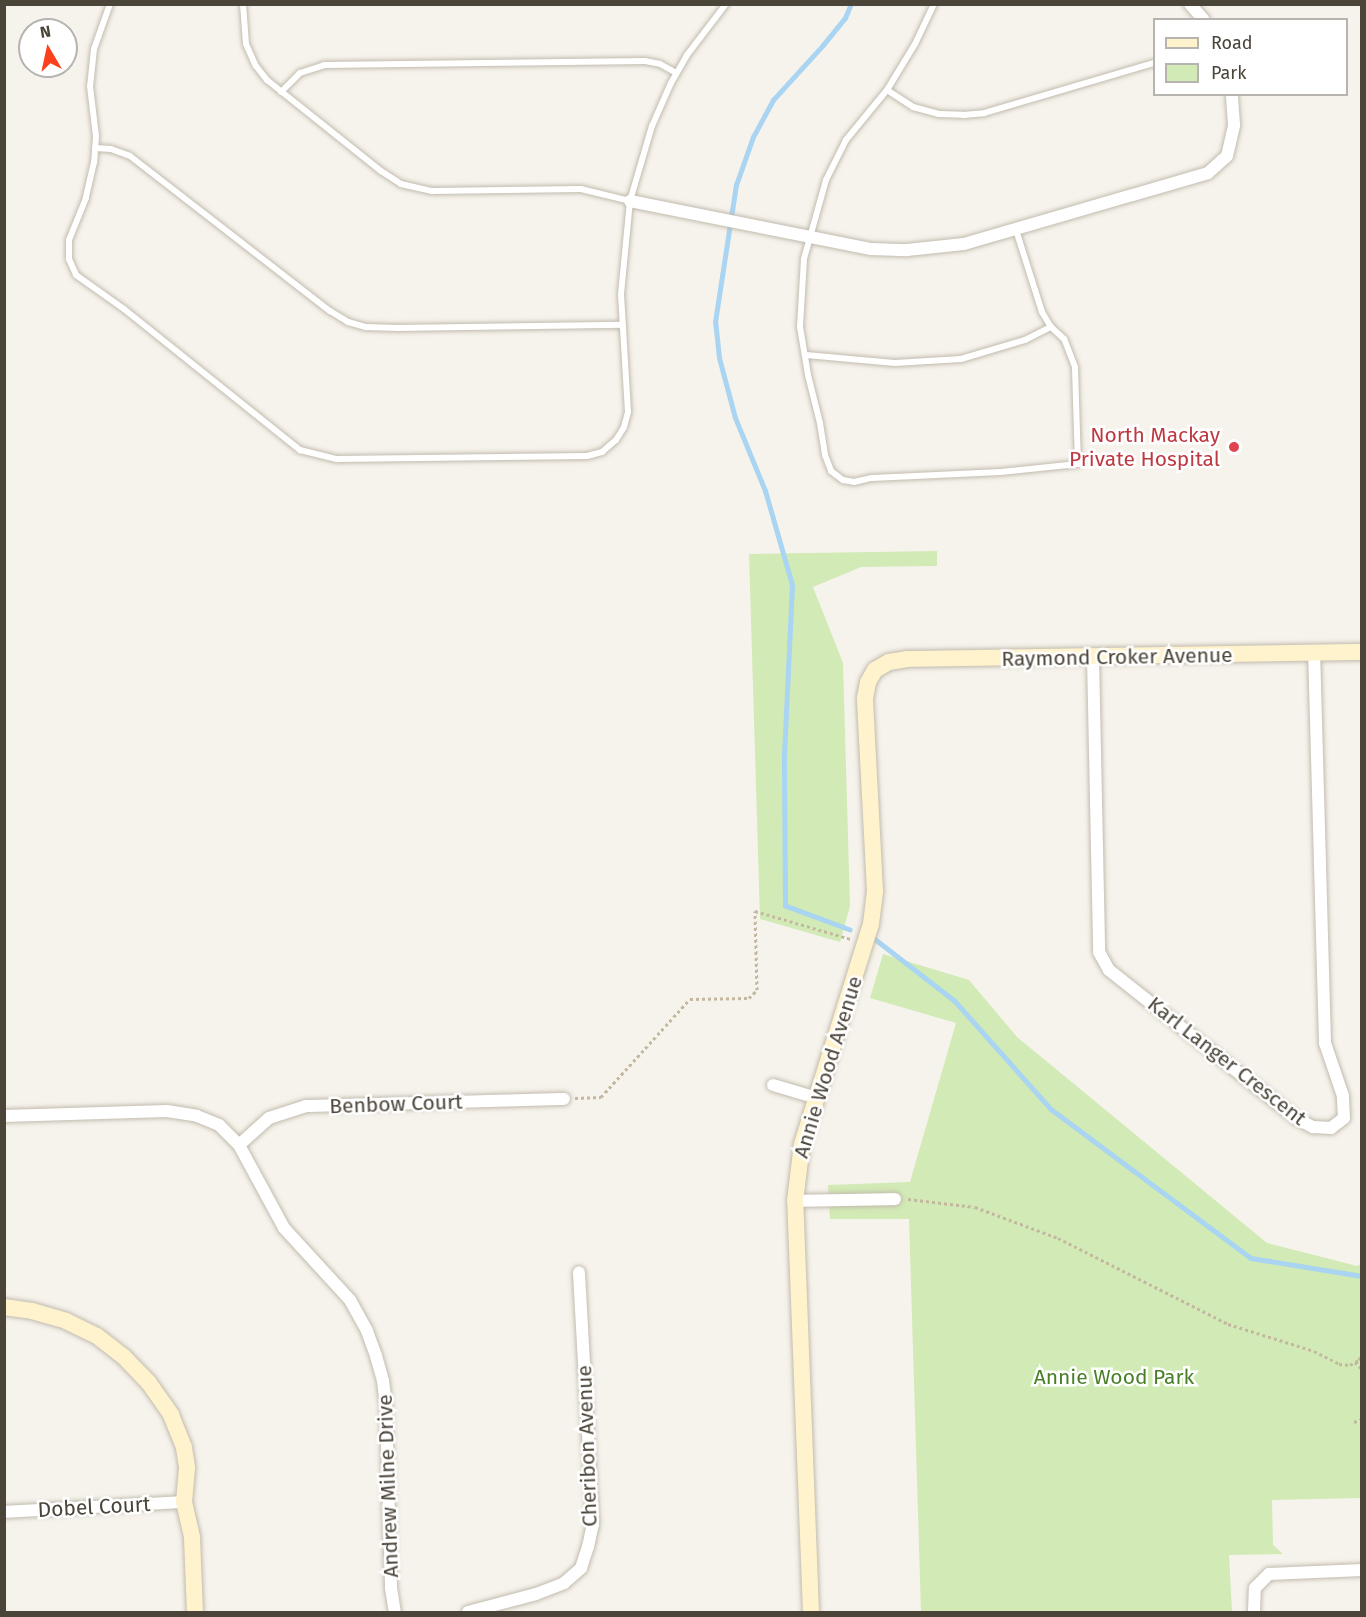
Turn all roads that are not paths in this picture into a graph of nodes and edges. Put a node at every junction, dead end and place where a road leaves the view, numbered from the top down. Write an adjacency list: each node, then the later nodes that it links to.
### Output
1 (110, 4): 10 (lane)
2 (243, 4): 8 (lane)
3 (726, 4): 6 (lane)
4 (934, 4): 7 (lane)
5 (1153, 64): 7 (lane)
6 (676, 73): 8 (lane); 11 (lane)
7 (887, 90): 13 (lane)
8 (281, 92): 11 (lane)
9 (1232, 96): 12 (street)
10 (95, 148): 14 (lane); 14 (lane)
11 (630, 201): 13 (street); 14 (lane)
12 (1016, 230): 13 (street); 15 (lane)
13 (811, 236): 16 (lane)
14 (621, 326)
15 (1051, 327): 16 (lane); 16 (lane)
16 (806, 355)
17 (1362, 652): 18 (street, Raymond Croker Avenue)
18 (1314, 654): 19 (street, Raymond Croker Avenue); 19 (street, Karl Langer Crescent)
19 (1093, 657): 20 (street, Raymond Croker Avenue)
20 (876, 670): 22 (street, Annie Wood Avenue)
21 (773, 1085): 22 (street)
22 (817, 1098): 27 (street, Annie Wood Avenue)
23 (564, 1099): 25 (street, Benbow Court)
24 (4, 1116): 25 (street, Andrew Milne Drive)
25 (239, 1145): 34 (street, Andrew Milne Drive)
26 (895, 1199): 27 (street)
27 (795, 1201): 36 (street, Annie Wood Avenue)
28 (579, 1272): 35 (street, Cheribon Avenue)
29 (4, 1307): 30 (street)
30 (184, 1502): 31 (street, Dobel Court); 33 (street)
31 (4, 1512)
32 (1362, 1570): 37 (street)
33 (195, 1612)
34 (395, 1612)
35 (468, 1612)
36 (811, 1612)
37 (1254, 1612)

